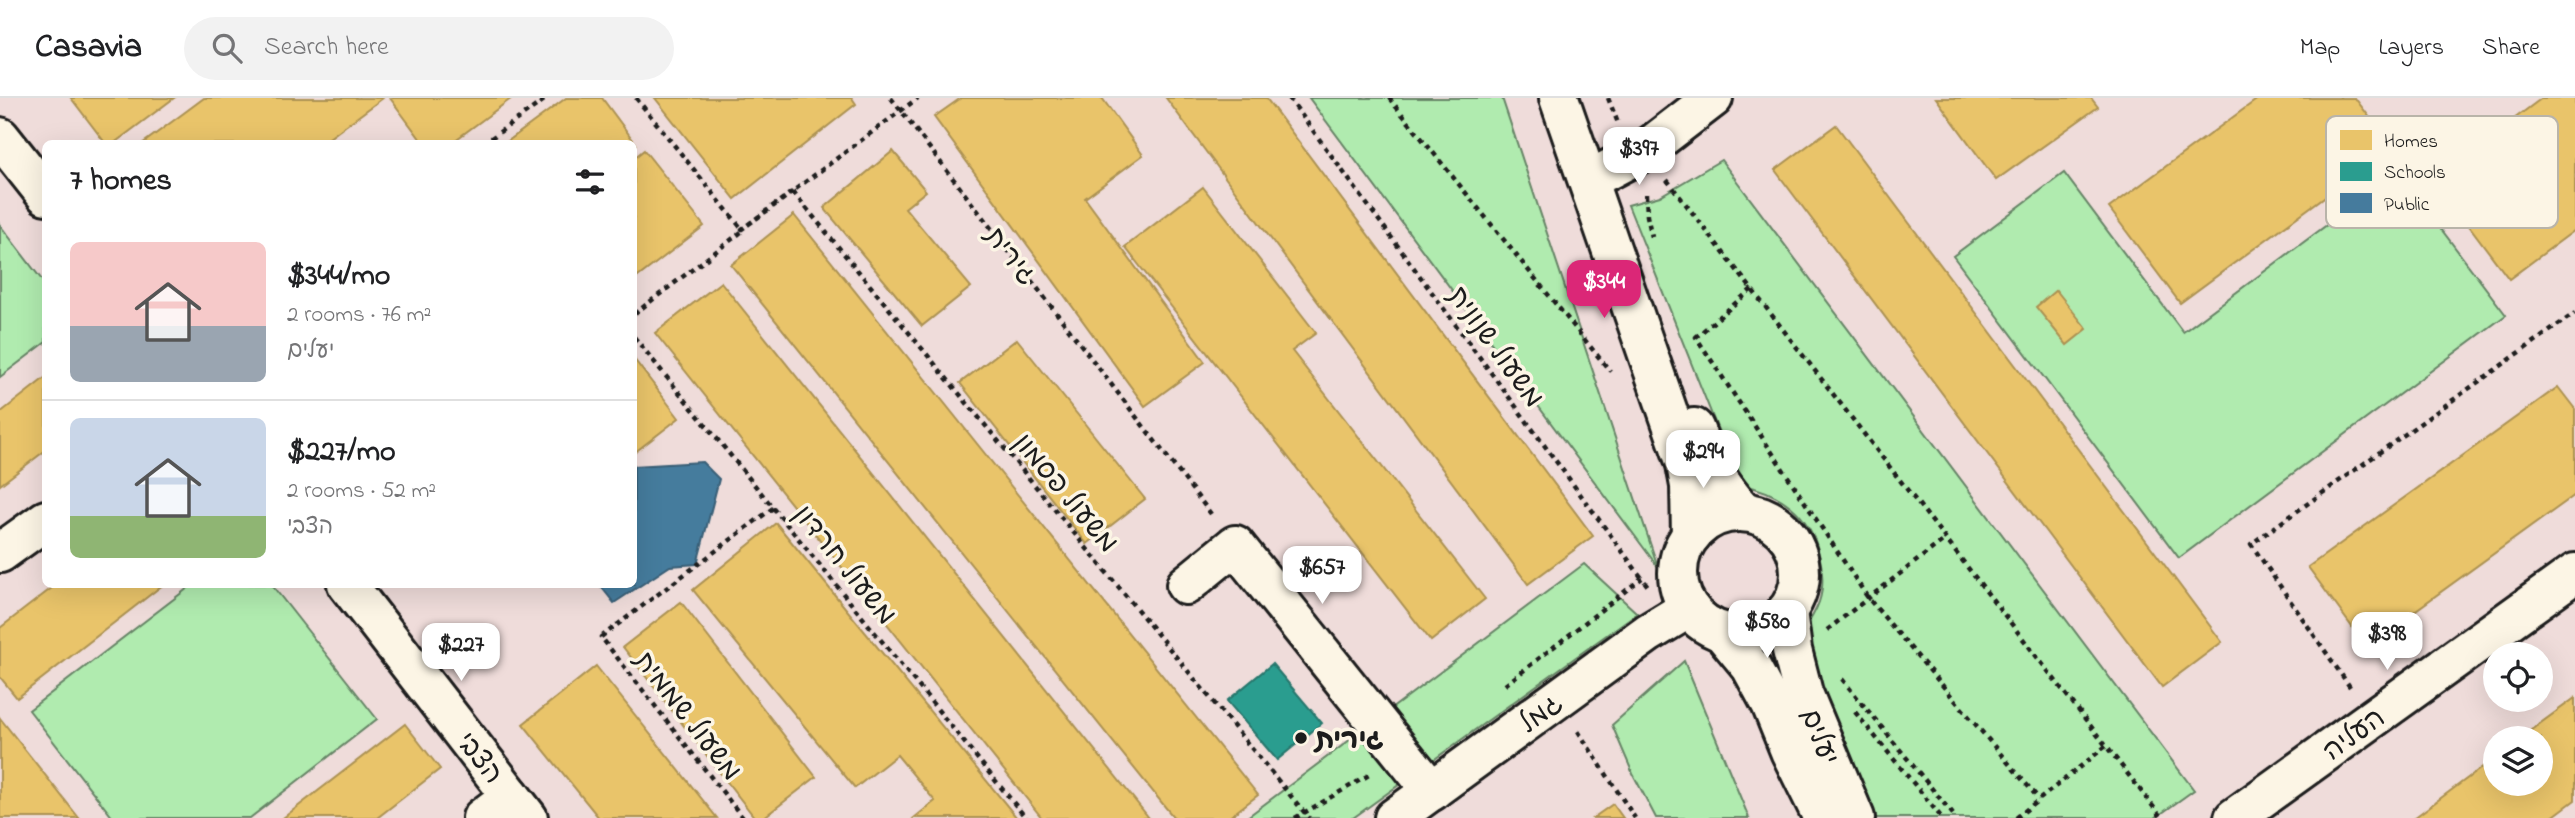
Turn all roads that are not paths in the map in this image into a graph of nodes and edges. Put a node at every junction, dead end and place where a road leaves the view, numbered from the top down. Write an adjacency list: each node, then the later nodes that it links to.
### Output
1 (1559, 98): 9 (street)
2 (1581, 98): 5 (street)
3 (1713, 98): 5 (street)
4 (0, 136): 6 (street)
5 (1606, 171): 7 (street)
6 (42, 190)
7 (1744, 512): 9 (street); 14 (street)
8 (42, 523): 10 (street)
9 (1691, 535): 15 (street)
10 (0, 553)
11 (2575, 573): 22 (street, העליה)
12 (1186, 585): 17 (street)
13 (350, 588): 18 (street, הצבי)
14 (1787, 611): 16 (street); 21 (street, יעלים)
15 (1680, 613): 16 (street); 17 (street, גמל)
16 (1722, 632): 20 (street, יעלים)
17 (1432, 791): 19 (street, גמל)
18 (507, 811)
19 (1394, 818)
20 (1823, 818)
21 (1855, 818)
22 (2234, 818)

